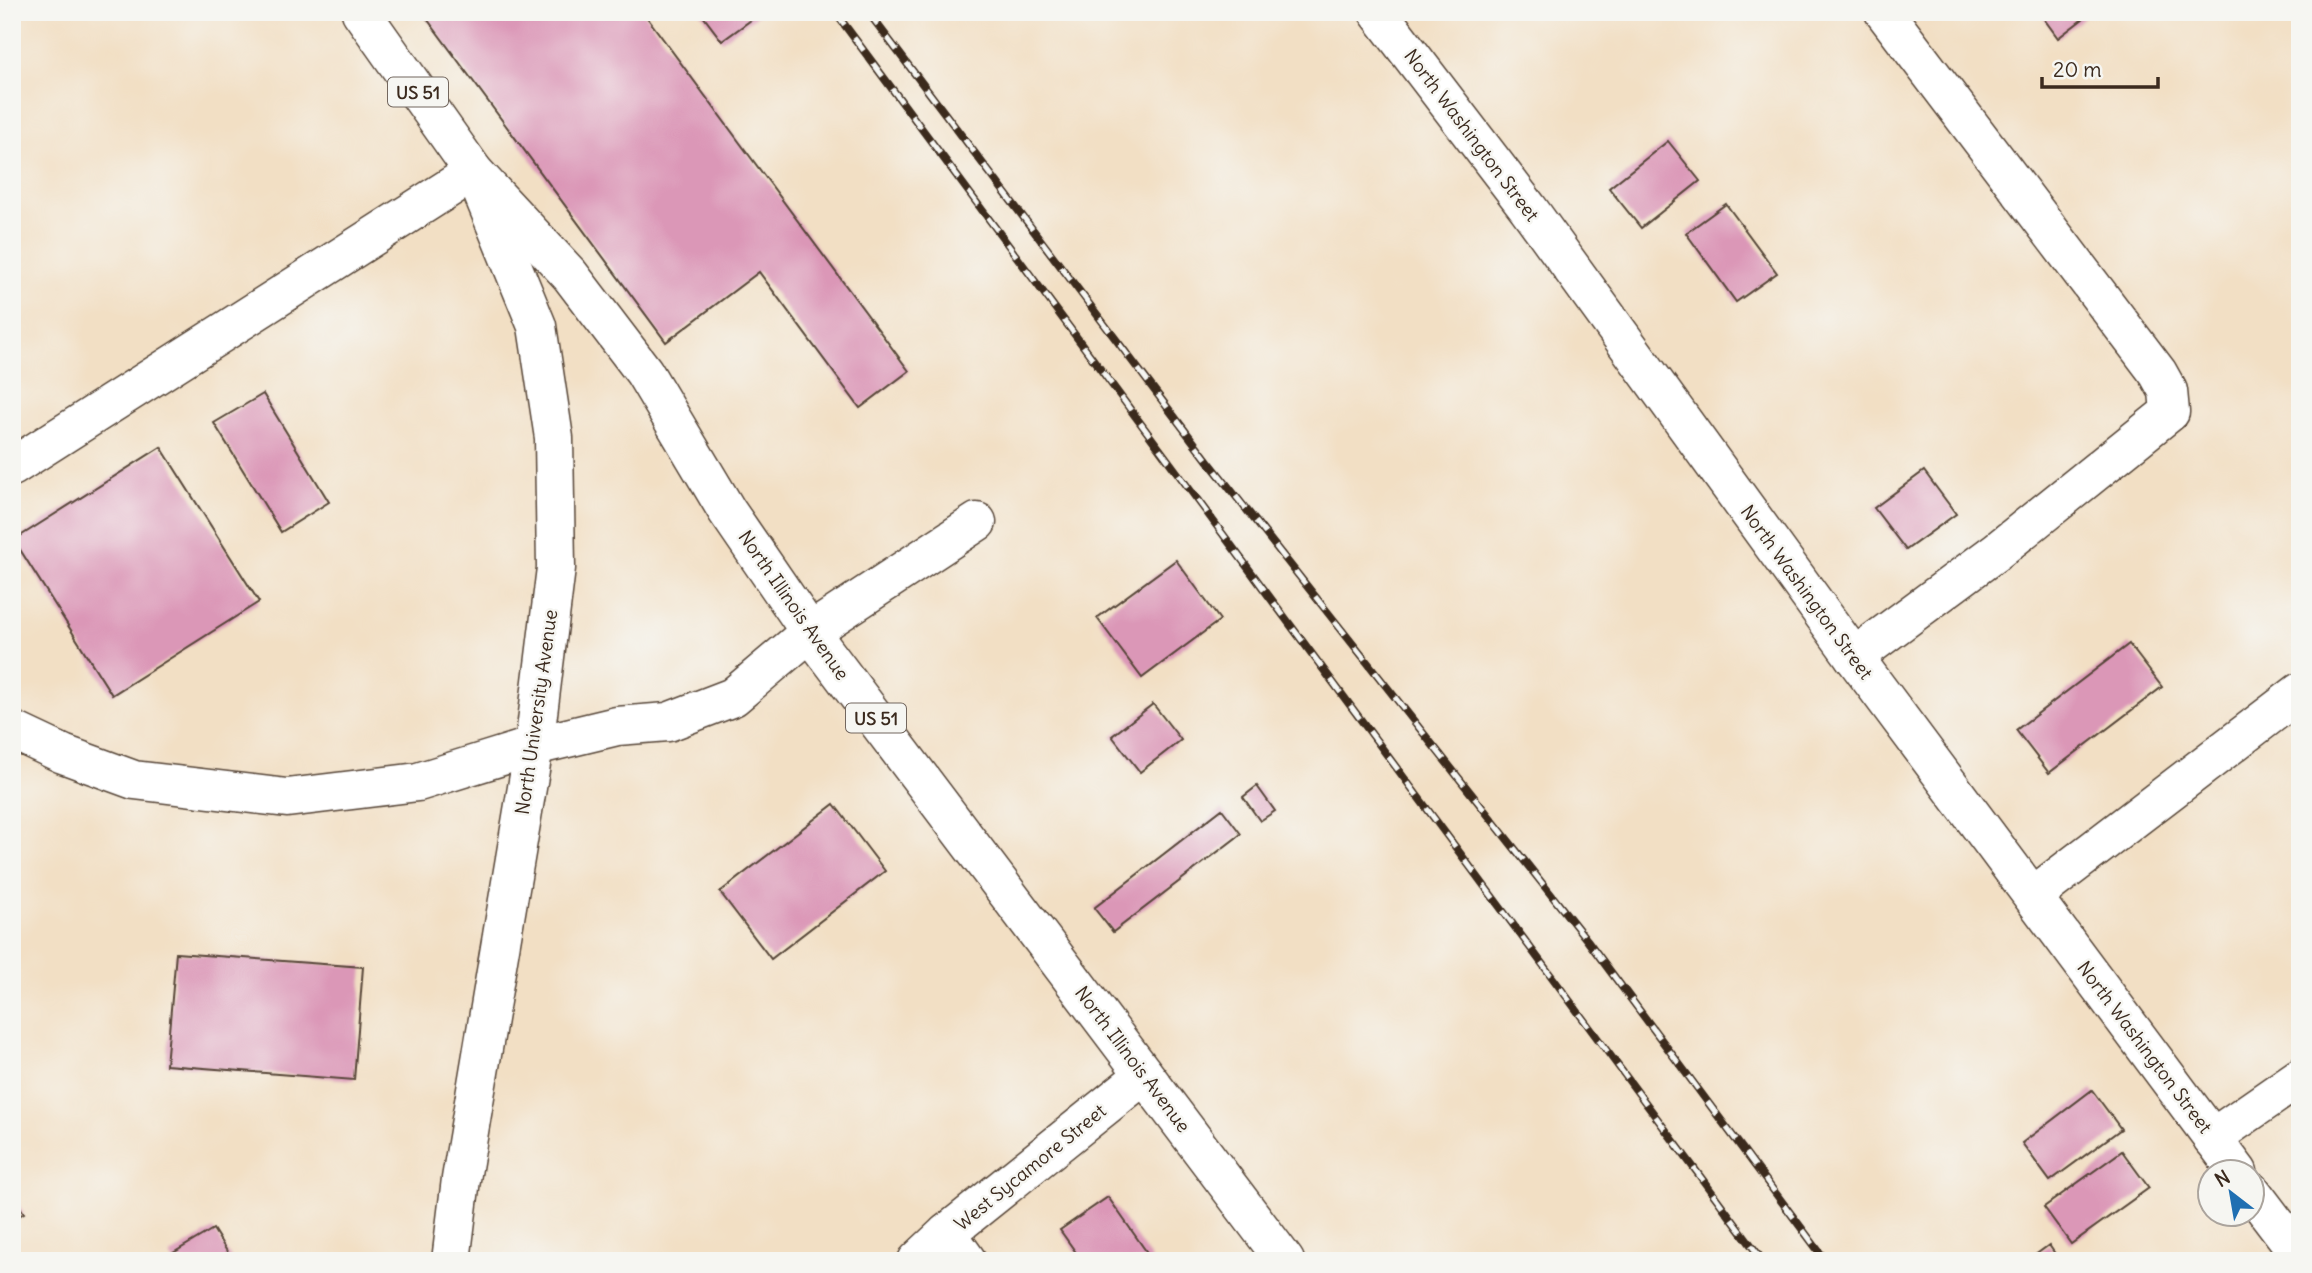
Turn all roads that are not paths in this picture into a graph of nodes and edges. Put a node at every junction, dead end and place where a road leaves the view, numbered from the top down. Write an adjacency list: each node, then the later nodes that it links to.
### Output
1 (361, 12): 4 (street, North Illinois Avenue / US 51)
2 (1378, 12): 8 (street, North Washington Street)
3 (1884, 12): 8 (street)
4 (474, 172): 5 (street); 7 (street, North Illinois Avenue / US 51); 11 (street, North University Avenue / US 51)
5 (12, 467)
6 (977, 522): 7 (street)
7 (810, 632): 11 (street); 13 (street, North Illinois Avenue / US 51)
8 (1854, 657): 12 (street, North Washington Street)
9 (2300, 692): 12 (street)
10 (12, 730): 11 (street)
11 (534, 746): 20 (street, North University Avenue / US 51)
12 (2033, 896): 15 (street, North Washington Street)
13 (1144, 1075): 18 (street, West Sycamore Street); 22 (street, North Illinois Avenue / US 51)
14 (2300, 1077): 15 (street)
15 (2212, 1138): 16 (street, North Washington Street)
16 (2228, 1158)
17 (2266, 1210): 19 (street)
18 (957, 1247): 21 (street, West Sycamore Street)
19 (2300, 1255)
20 (451, 1261)
21 (917, 1261)
22 (1285, 1261)

